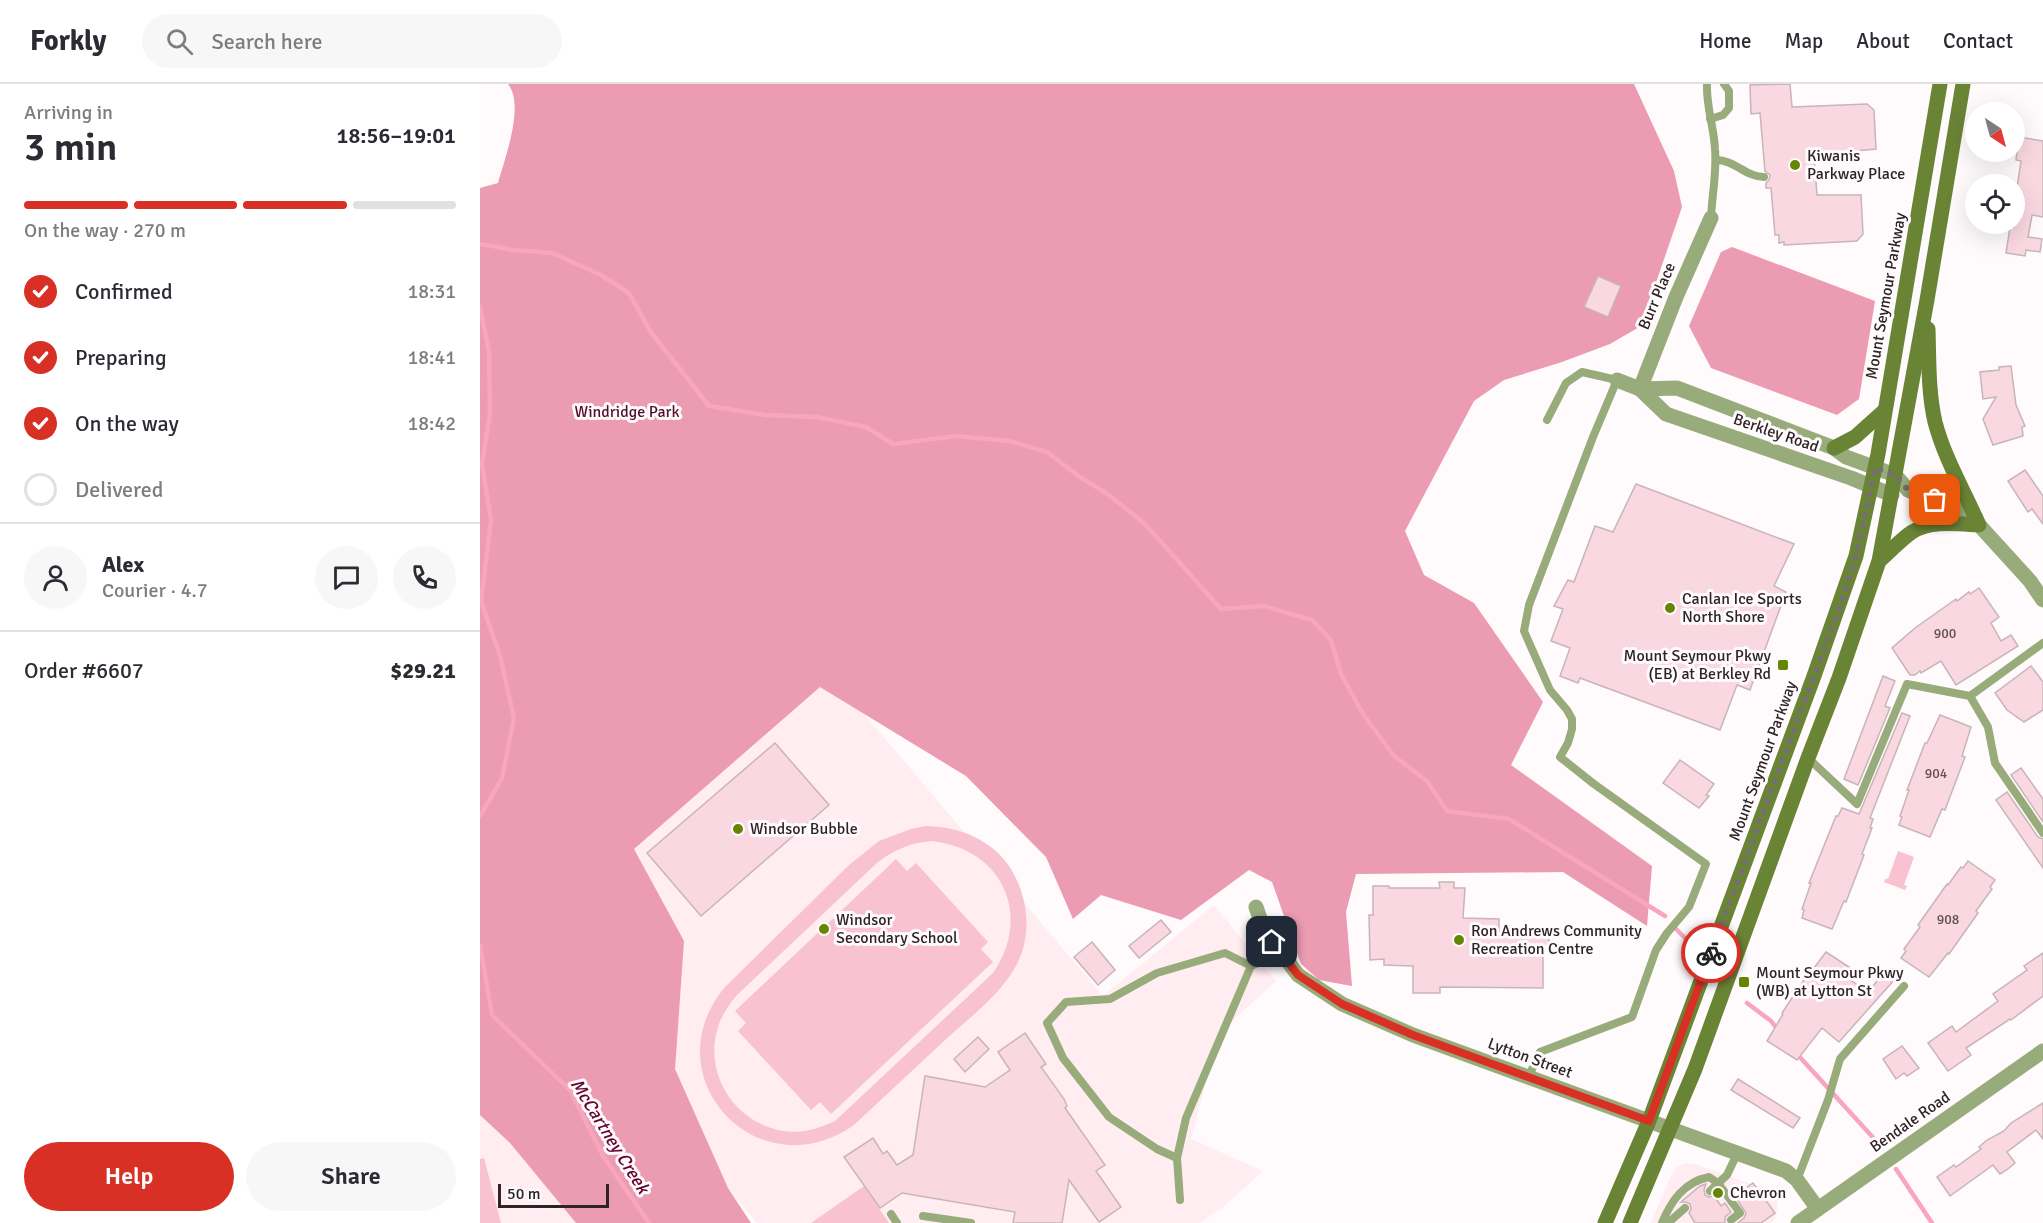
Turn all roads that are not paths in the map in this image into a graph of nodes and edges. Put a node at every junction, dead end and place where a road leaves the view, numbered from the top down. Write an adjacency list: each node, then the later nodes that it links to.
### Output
1 (1707, 84): 5 (lane)
2 (1724, 84): 5 (lane)
3 (1940, 84): 12 (main road, Mount Seymour Parkway)
4 (1963, 84): 9 (main road)
5 (1710, 119): 6 (lane)
6 (1716, 160): 7 (lane); 8 (lane)
7 (1764, 177)
8 (1711, 218): 11 (street, Burr Place)
9 (1927, 300): 16 (main road); 20 (main road)
10 (1617, 380): 11 (street, Berkley Road); 13 (lane); 32 (lane)
11 (1640, 389): 14 (street, Berkley Road); 17 (street, Berkley Road)
12 (1884, 411): 14 (main road); 15 (main road, Mount Seymour Parkway)
13 (1547, 420)
14 (1834, 448): 15 (street, Berkley Road)
15 (1875, 468): 16 (street, Berkley Road); 17 (main road, Mount Seymour Parkway)
16 (1895, 475): 18 (street, Berkley Road); 19 (main road)
17 (1871, 486): 19 (street, Berkley Road); 33 (main road, Mount Seymour Parkway)
18 (1908, 490): 19 (street); 20 (street, Berkley Road)
19 (1892, 495): 21 (main road)
20 (1979, 525): 21 (main road); 22 (street, Berkley Road)
21 (1879, 561): 25 (main road)
22 (2043, 600)
23 (2043, 643): 24 (lane)
24 (1970, 696): 25 (lane); 26 (lane)
25 (1808, 758): 34 (main road)
26 (2043, 833)
27 (1256, 907): 28 (street, Lytton Street)
28 (1280, 953): 29 (lane); 32 (street, Lytton Street)
29 (1251, 966): 36 (lane); 36 (lane)
30 (1904, 986): 37 (lane)
31 (2043, 1051): 42 (street, Bendale Road)
32 (1528, 1078): 33 (street, Lytton Street)
33 (1649, 1121): 34 (street, Lytton Street); 49 (main road, Mount Seymour Parkway)
34 (1670, 1129): 35 (street, Lytton Street); 50 (main road)
35 (1737, 1154): 37 (street, Lytton Street); 38 (lane)
36 (1177, 1158): 40 (lane)
37 (1797, 1180): 42 (street, Lytton Street)
38 (1718, 1183): 39 (lane); 43 (lane); 51 (lane)
39 (1710, 1191)
40 (1180, 1200)
41 (1685, 1208): 52 (lane)
42 (1818, 1209): 54 (street, Bendale Road)
43 (1740, 1213): 46 (lane); 53 (lane)
44 (891, 1214): 47 (lane)
45 (923, 1216): 48 (lane)
46 (1731, 1220)
47 (897, 1223)
48 (971, 1223)
49 (1605, 1223)
50 (1630, 1223)
51 (1662, 1223)
52 (1668, 1223)
53 (1745, 1223)
54 (1798, 1223)

